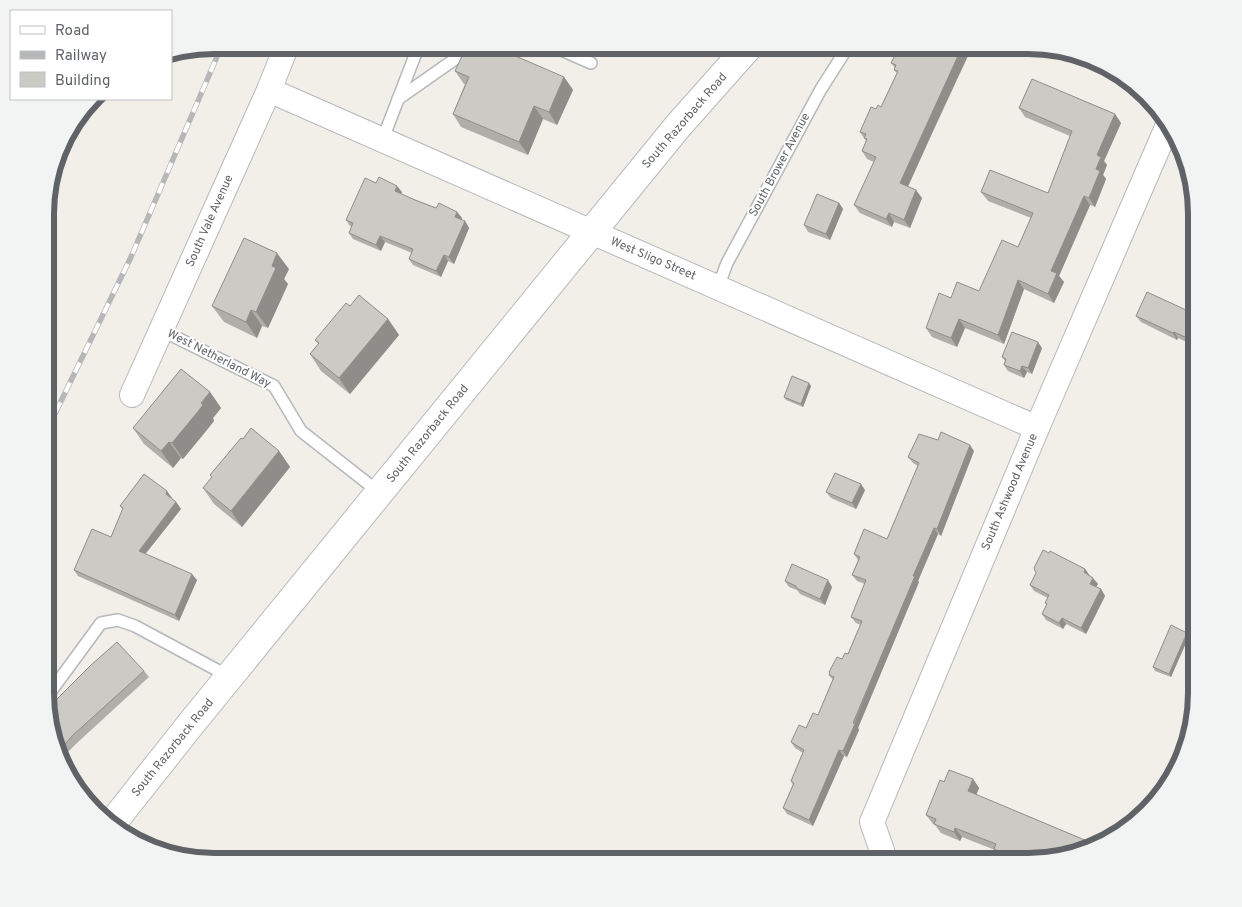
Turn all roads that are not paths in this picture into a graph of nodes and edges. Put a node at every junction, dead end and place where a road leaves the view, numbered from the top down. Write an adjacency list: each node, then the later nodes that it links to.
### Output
1 (283, 54): 8 (street, South Vale Avenue)
2 (416, 54): 9 (lane)
3 (462, 54): 9 (lane)
4 (570, 54): 7 (lane)
5 (742, 54): 12 (main road, South Razorback Road)
6 (843, 54): 13 (lane, South Brower Avenue)
7 (591, 63)
8 (269, 90): 11 (street, West Sligo Street); 14 (street, South Vale Avenue)
9 (398, 99): 11 (lane)
10 (1165, 131): 16 (street, South Ashwood Avenue)
11 (382, 140): 12 (street, West Sligo Street)
12 (592, 233): 13 (street, West Sligo Street); 17 (main road, South Razorback Road)
13 (718, 288): 16 (street, West Sligo Street)
14 (162, 330): 15 (street, South Vale Avenue); 17 (lane, West Netherland Way)
15 (132, 395)
16 (1037, 428): 21 (street, South Ashwood Avenue)
17 (380, 493): 18 (main road, South Razorback Road)
18 (230, 677): 19 (lane); 20 (main road, South Razorback Road)
19 (54, 687)
20 (115, 819)
21 (883, 853)

